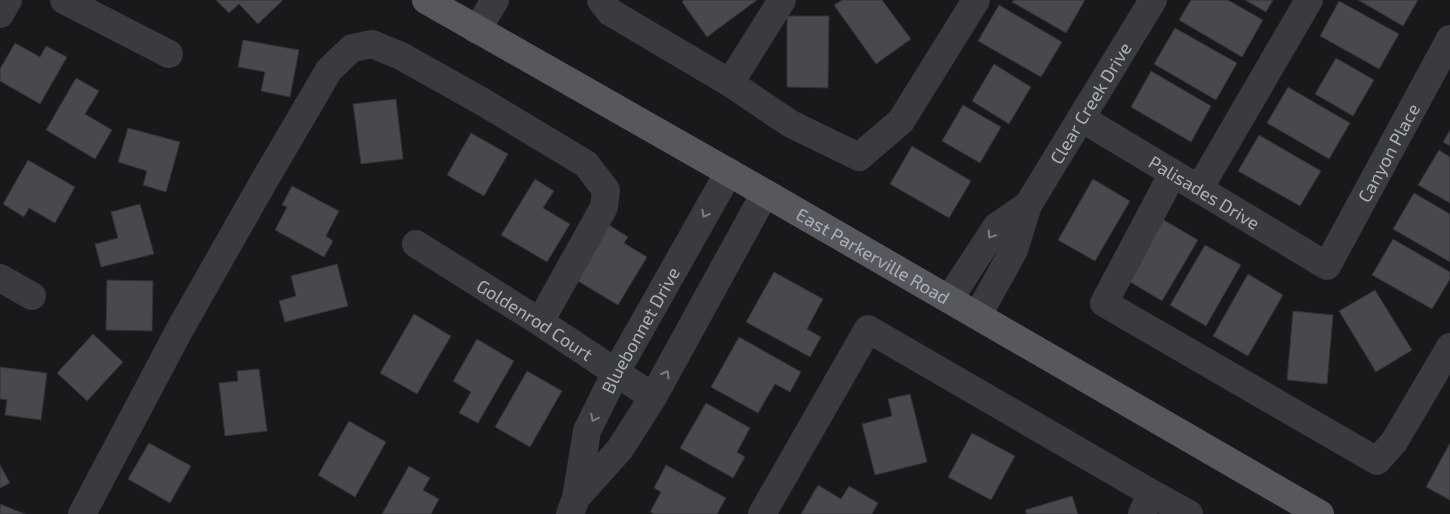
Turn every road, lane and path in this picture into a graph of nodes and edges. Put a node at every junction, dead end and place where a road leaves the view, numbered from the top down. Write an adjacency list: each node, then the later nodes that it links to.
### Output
1 (8, 0): 10 (street)
2 (64, 0): 13 (street)
3 (426, 0): 11 (main road, East Parkerville Road)
4 (494, 0): 11 (street)
5 (601, 0): 15 (street)
6 (782, 0): 15 (street)
7 (976, 0): 15 (street)
8 (1153, 0): 16 (street, Clear Creek Drive)
9 (1309, 0): 19 (street)
10 (0, 14)
11 (477, 30): 17 (main road, East Parkerville Road)
12 (1450, 39): 14 (street, Canyon Place)
13 (169, 54)
14 (1442, 72): 23 (street, Canyon Place)
15 (730, 83)
16 (1081, 118): 18 (street, Palisades Drive); 21 (street, Clear Creek Drive)
17 (729, 172): 20 (main road, East Parkerville Road); 30 (street, Bluebonnet Drive, one-way to 30)
18 (1173, 173): 19 (street, Palisades Drive); 29 (street)
19 (1199, 189): 23 (street, Palisades Drive)
20 (765, 193): 26 (main road, East Parkerville Road); 31 (street, Bluebonnet Drive, one-way to 20)
21 (1028, 205): 26 (street, Clear Creek Drive, one-way to 26); 27 (street, Clear Creek Drive)
22 (416, 244): 28 (street, Goldenrod Court)
23 (1328, 266)
24 (0, 278): 25 (street)
25 (32, 296)
26 (949, 299): 27 (main road, East Parkerville Road)
27 (978, 315): 37 (main road, East Parkerville Road)
28 (540, 322): 30 (street, Goldenrod Court); 34 (street)
29 (1450, 347)
30 (616, 372): 31 (street, Goldenrod Court); 33 (street, Bluebonnet Drive, one-way to 33)
31 (653, 397): 33 (street, Bluebonnet Drive)
32 (1146, 503): 35 (street); 36 (street)
33 (573, 506)
34 (82, 514)
35 (762, 514)
36 (1189, 514)
37 (1320, 514)

